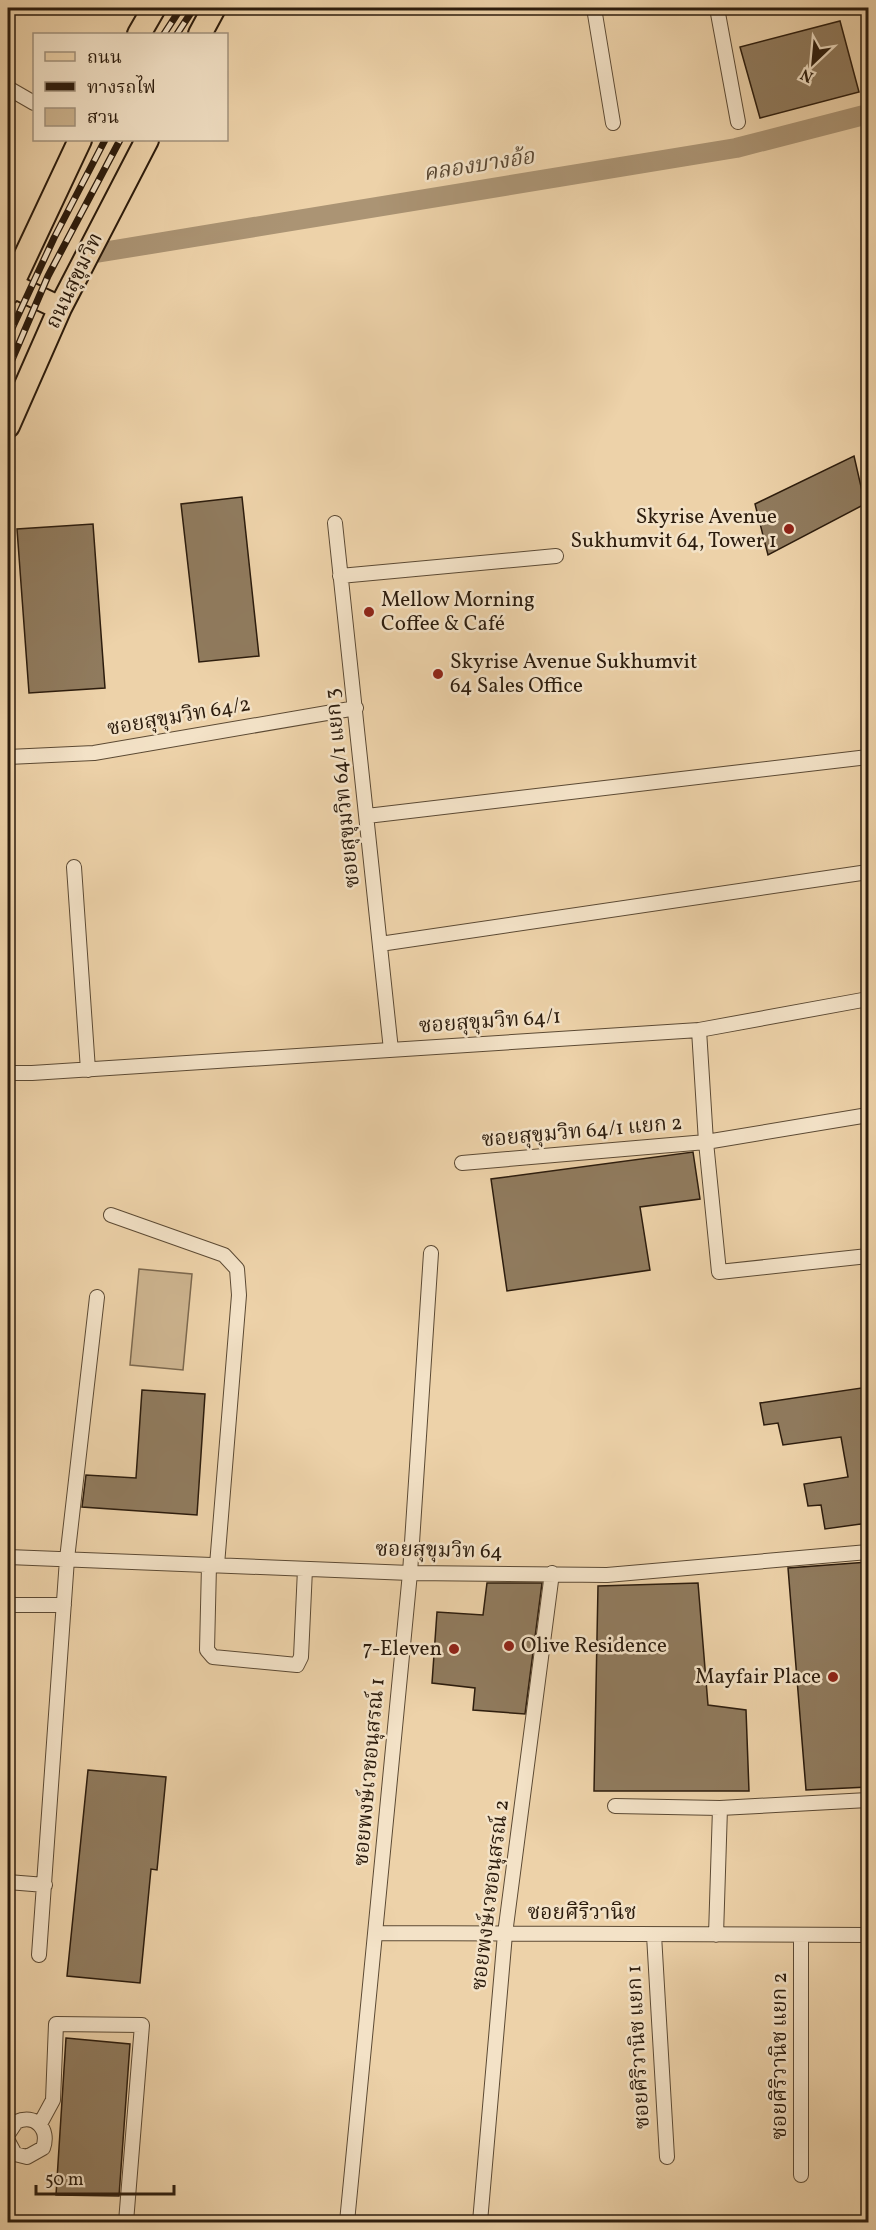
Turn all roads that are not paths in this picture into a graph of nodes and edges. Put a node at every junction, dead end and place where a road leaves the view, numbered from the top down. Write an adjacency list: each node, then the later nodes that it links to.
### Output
1 (154, 8): 5 (main road)
2 (214, 8): 6 (main road)
3 (594, 8): 10 (street)
4 (717, 8): 9 (street)
5 (140, 33)
6 (201, 33)
7 (8, 88): 8 (street)
8 (33, 102)
9 (738, 122)
10 (613, 123)
11 (80, 141): 13 (main road)
12 (146, 141): 14 (main road, ถนนสุขุมวิท)
13 (9, 289): 14 (main road)
14 (60, 308): 15 (main road, ถนนสุขุมวิท)
15 (8, 426)
16 (335, 523): 18 (street, ซอยสุขุมวิท 64/1 แยก 3)
17 (556, 556): 18 (street)
18 (339, 576): 19 (street, ซอยสุขุมวิท 64/1 แยก 3)
19 (357, 708): 20 (street, ซอยสุขุมวิท 64/2); 22 (street, ซอยสุขุมวิท 64/1 แยก 3)
20 (8, 757)
21 (868, 757): 22 (street)
22 (367, 816): 25 (street, ซอยสุขุมวิท 64/1 แยก 3)
23 (74, 867): 29 (street)
24 (868, 872): 25 (street)
25 (380, 944): 28 (street, ซอยสุขุมวิท 64/1 แยก 3)
26 (868, 999): 27 (street, ซอยสุขุมวิท 64/1)
27 (699, 1030): 28 (street, ซอยสุขุมวิท 64/1); 32 (street)
28 (391, 1050): 29 (street, ซอยสุขุมวิท 64/1)
29 (88, 1070): 30 (street, ซอยสุขุมวิท 64/1)
30 (8, 1072)
31 (868, 1115): 32 (street)
32 (706, 1142): 33 (street, ซอยสุขุมวิท 64/1 แยก 2); 36 (street)
33 (462, 1164)
34 (111, 1215): 41 (street)
35 (431, 1253): 43 (street, ซอยพงษ์เวชอนุสรณ์ 1)
36 (868, 1256)
37 (97, 1297): 40 (street)
38 (868, 1551): 44 (street, ซอยสุขุมวิท 64)
39 (8, 1557): 40 (street, ซอยสุขุมวิท 64)
40 (67, 1559): 41 (street, ซอยสุขุมวิท 64); 46 (street)
41 (213, 1565): 42 (street, ซอยสุขุมวิท 64); 42 (street)
42 (305, 1569): 43 (street, ซอยสุขุมวิท 64)
43 (410, 1573): 44 (street, ซอยสุขุมวิท 64); 52 (street, ซอยพงษ์เวชอนุสรณ์ 1)
44 (552, 1573): 53 (street, ซอยพงษ์เวชอนุสรณ์ 2)
45 (8, 1605): 46 (street)
46 (64, 1605): 51 (street)
47 (868, 1800): 49 (street)
48 (615, 1806): 49 (street)
49 (720, 1808): 55 (street)
50 (8, 1882): 51 (street)
51 (45, 1885): 58 (street)
52 (376, 1933): 53 (street, ซอยศิริวานิช); 64 (street, ซอยพงษ์เวชอนุสรณ์ 1)
53 (506, 1934): 54 (street, ซอยศิริวานิช); 65 (street, ซอยพงษ์เวชอนุสรณ์ 2)
54 (654, 1935): 55 (street, ซอยศิริวานิช); 61 (street, ซอยศิริวานิช แยก 1)
55 (716, 1935): 57 (street, ซอยศิริวานิช)
56 (868, 1935): 57 (street, ซอยศิริวานิช)
57 (801, 1936): 62 (street, ซอยศิริวานิช แยก 2)
58 (39, 1954)
59 (40, 2124): 60 (street); 60 (street); 63 (street)
60 (8, 2142)
61 (666, 2157)
62 (801, 2175)
63 (126, 2223)
64 (347, 2223)
65 (480, 2223)

